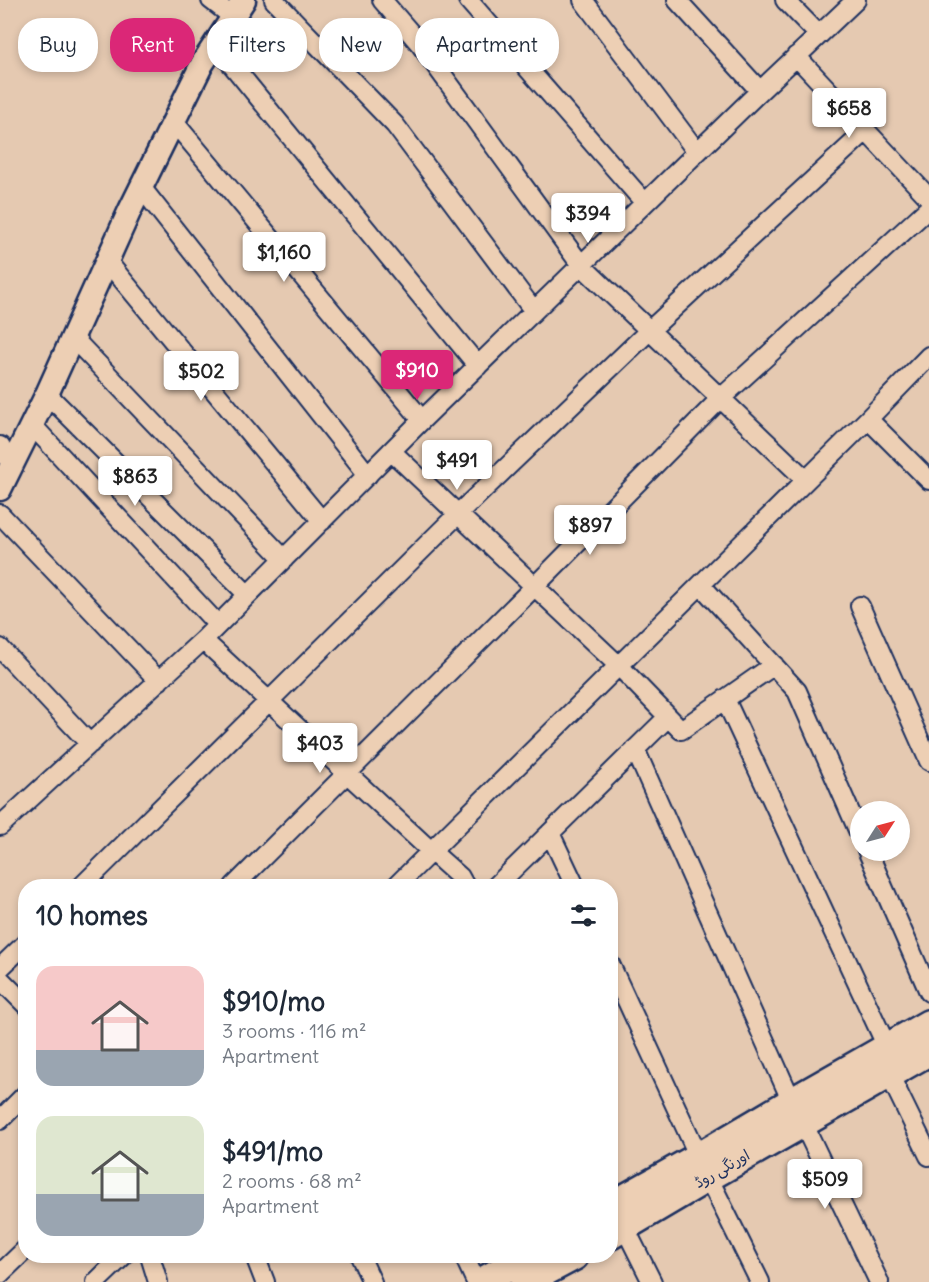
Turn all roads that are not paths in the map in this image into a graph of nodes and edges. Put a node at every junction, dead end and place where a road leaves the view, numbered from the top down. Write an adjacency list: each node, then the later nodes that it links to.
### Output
1 (211, 0): 9 (street)
2 (274, 0): 24 (street)
3 (382, 0): 23 (street)
4 (468, 0): 20 (street)
5 (583, 0): 17 (street)
6 (676, 0): 14 (street)
7 (785, 0): 10 (street)
8 (856, 0): 10 (street)
9 (238, 9)
10 (819, 35): 12 (street)
11 (207, 56): 15 (street)
12 (796, 56): 14 (street); 16 (street)
13 (238, 72): 28 (street)
14 (760, 91): 17 (street)
15 (174, 122): 18 (street); 32 (street)
16 (866, 131): 19 (street); 25 (street)
17 (698, 152): 20 (street)
18 (141, 187): 22 (street); 37 (street)
19 (929, 198)
20 (645, 202): 23 (street)
21 (929, 208): 30 (street)
22 (107, 261): 26 (street); 43 (street)
23 (581, 265): 24 (street); 25 (street)
24 (534, 311): 28 (street)
25 (650, 330): 30 (street); 42 (street)
26 (73, 338): 29 (street); 44 (street)
27 (929, 356): 31 (street)
28 (478, 366): 32 (street)
29 (47, 394): 33 (street); 47 (street)
30 (721, 398): 38 (street); 46 (street)
31 (868, 419): 38 (street); 39 (street)
32 (422, 420): 35 (street)
33 (32, 425): 36 (street); 49 (street)
34 (0, 446): 36 (street)
35 (391, 452): 37 (street); 42 (street)
36 (12, 465): 40 (street)
37 (368, 475): 43 (street)
38 (806, 480): 45 (street)
39 (929, 480)
40 (0, 489)
41 (0, 514): 54 (street)
42 (458, 514): 46 (street); 56 (street)
43 (322, 521): 44 (street)
44 (284, 559): 47 (street)
45 (701, 585): 52 (street); 53 (street)
46 (535, 586): 53 (street); 61 (street)
47 (248, 595): 49 (street)
48 (860, 606): 60 (street)
49 (218, 625): 50 (street)
50 (203, 640): 54 (street); 56 (street)
51 (0, 648): 58 (street)
52 (774, 664): 55 (street); 62 (street)
53 (620, 666): 57 (street); 65 (street)
54 (159, 681): 58 (street)
55 (725, 699): 57 (street); 81 (street)
56 (269, 702): 61 (street); 67 (street)
57 (668, 717): 59 (street)
58 (90, 744): 63 (street)
59 (635, 749): 64 (street); 83 (street)
60 (929, 761)
61 (346, 774): 65 (street); 68 (street)
62 (850, 812)
63 (0, 826)
64 (550, 833): 71 (street); 72 (street)
65 (432, 852): 69 (street); 70 (street)
66 (872, 861): 77 (street)
67 (89, 879)
68 (241, 879)
69 (403, 879)
70 (461, 879)
71 (503, 879)
72 (572, 879)
73 (18, 951): 74 (street)
74 (0, 968)
75 (0, 979): 78 (street)
76 (618, 981): 86 (street)
77 (929, 992)
78 (18, 997)
79 (929, 1024): 81 (main road, اورنگی روڈ)
80 (929, 1051): 81 (main road, اورنگی روڈ)
81 (888, 1060): 83 (main road, اورنگی روڈ); 85 (street)
82 (18, 1102): 84 (street)
83 (798, 1112): 86 (main road, اورنگی روڈ); 106 (street)
84 (0, 1120)
85 (929, 1156)
86 (704, 1167): 87 (main road, اورنگی روڈ); 105 (street)
87 (618, 1213)
88 (618, 1222): 104 (street)
89 (18, 1257): 96 (street)
90 (116, 1263): 98 (street)
91 (152, 1263): 99 (street)
92 (258, 1263): 100 (street)
93 (363, 1263): 101 (street)
94 (467, 1263): 102 (street)
95 (557, 1263): 97 (main road)
96 (0, 1274)
97 (528, 1275): 103 (main road)
98 (96, 1282)
99 (158, 1282)
100 (266, 1282)
101 (372, 1282)
102 (476, 1282)
103 (482, 1282)
104 (652, 1282)
105 (760, 1282)
106 (879, 1282)

